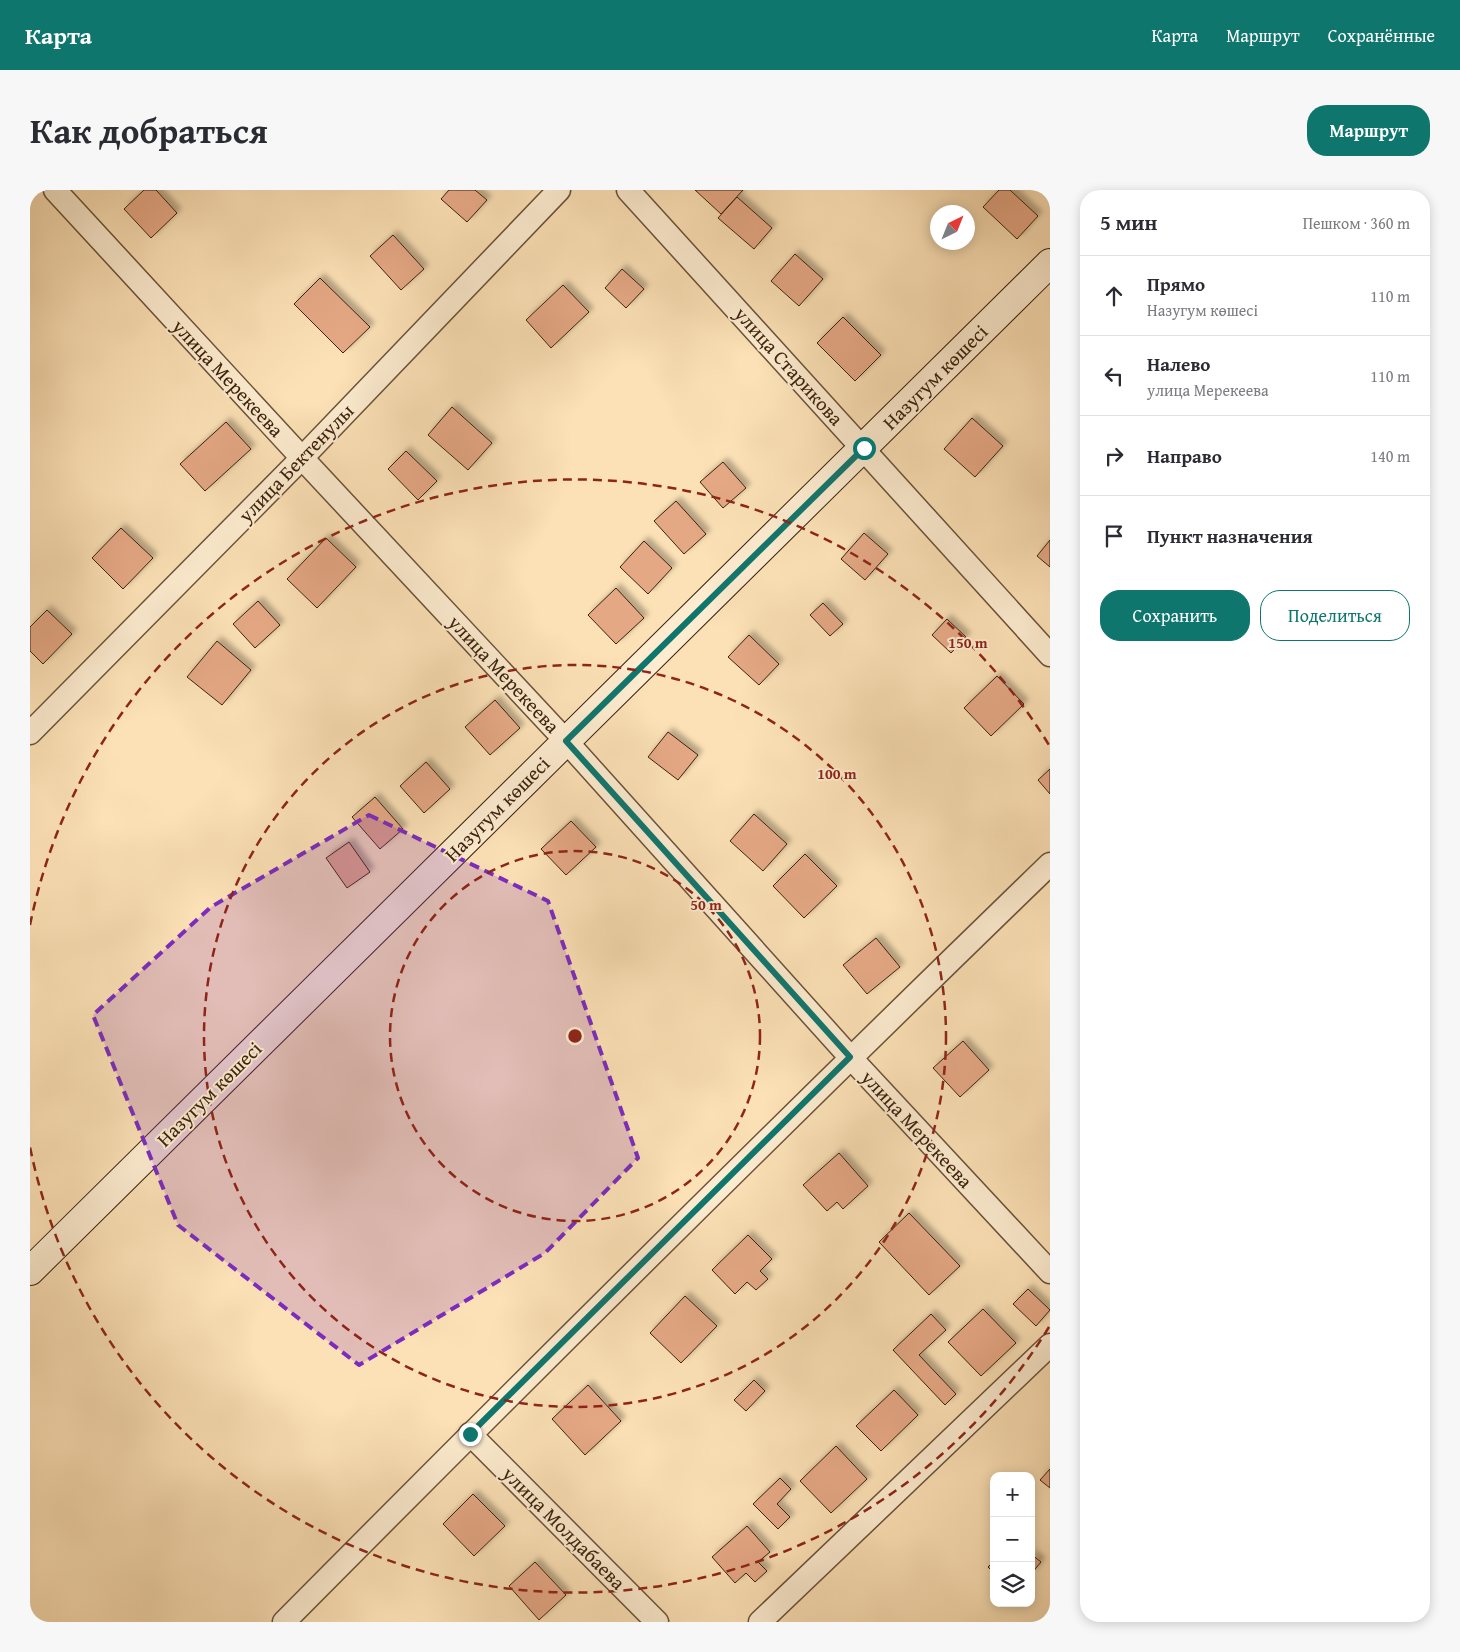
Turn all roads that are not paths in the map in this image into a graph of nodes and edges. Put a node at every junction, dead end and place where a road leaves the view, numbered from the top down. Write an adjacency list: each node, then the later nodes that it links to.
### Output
1 (55, 190): 6 (street, улица Мерекеева)
2 (559, 190): 6 (street, улица Бектенулы)
3 (628, 190): 5 (street, улица Старикова)
4 (1050, 264): 5 (street, Назугум көшесі)
5 (864, 448): 7 (street, улица Старикова); 9 (street, Назугум көшесі)
6 (302, 458): 8 (street, улица Бектенулы); 9 (street, улица Мерекеева)
7 (1050, 655)
8 (30, 733)
9 (566, 741): 11 (street, улица Мерекеева); 12 (street, Назугум көшесі)
10 (1050, 864): 11 (street)
11 (850, 1057): 13 (street, улица Мерекеева); 15 (street)
12 (30, 1271)
13 (1050, 1272)
14 (1050, 1345): 18 (street)
15 (470, 1434): 16 (street); 17 (street, улица Молдабаева)
16 (284, 1622)
17 (657, 1622)
18 (760, 1622)

